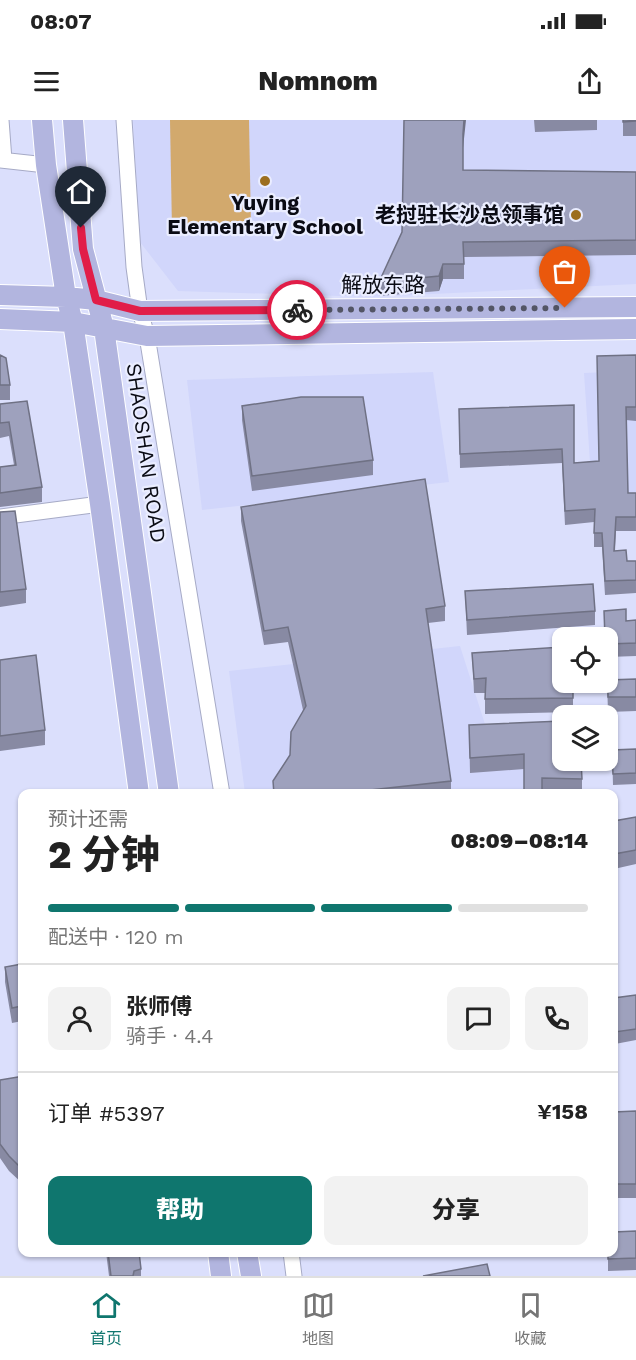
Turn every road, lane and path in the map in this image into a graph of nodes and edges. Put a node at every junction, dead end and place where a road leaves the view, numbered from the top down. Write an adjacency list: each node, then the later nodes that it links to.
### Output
1 (1, 120): 5 (street)
2 (42, 120): 6 (main road)
3 (73, 120): 9 (main road, SHAOSHAN ROAD)
4 (124, 120): 11 (street)
5 (2, 160): 6 (street)
6 (46, 165): 8 (main road)
7 (0, 295): 8 (main road, 解放东路)
8 (66, 297): 9 (main road, 解放东路); 13 (main road)
9 (96, 300): 11 (main road, 解放东路); 14 (main road, SHAOSHAN ROAD)
10 (636, 307): 11 (main road, 解放东路)
11 (140, 311): 16 (street)
12 (0, 318): 13 (main road)
13 (73, 322): 14 (main road); 17 (main road)
14 (104, 328): 16 (main road); 20 (main road, SHAOSHAN ROAD)
15 (636, 329): 16 (main road)
16 (147, 336): 21 (street)
17 (100, 504): 18 (street); 19 (main road)
18 (0, 517)
19 (138, 789)
20 (168, 789)
21 (221, 789)
22 (219, 1257): 25 (main road)
23 (249, 1257): 26 (main road)
24 (292, 1257): 27 (street)
25 (221, 1276)
26 (251, 1276)
27 (294, 1276)

